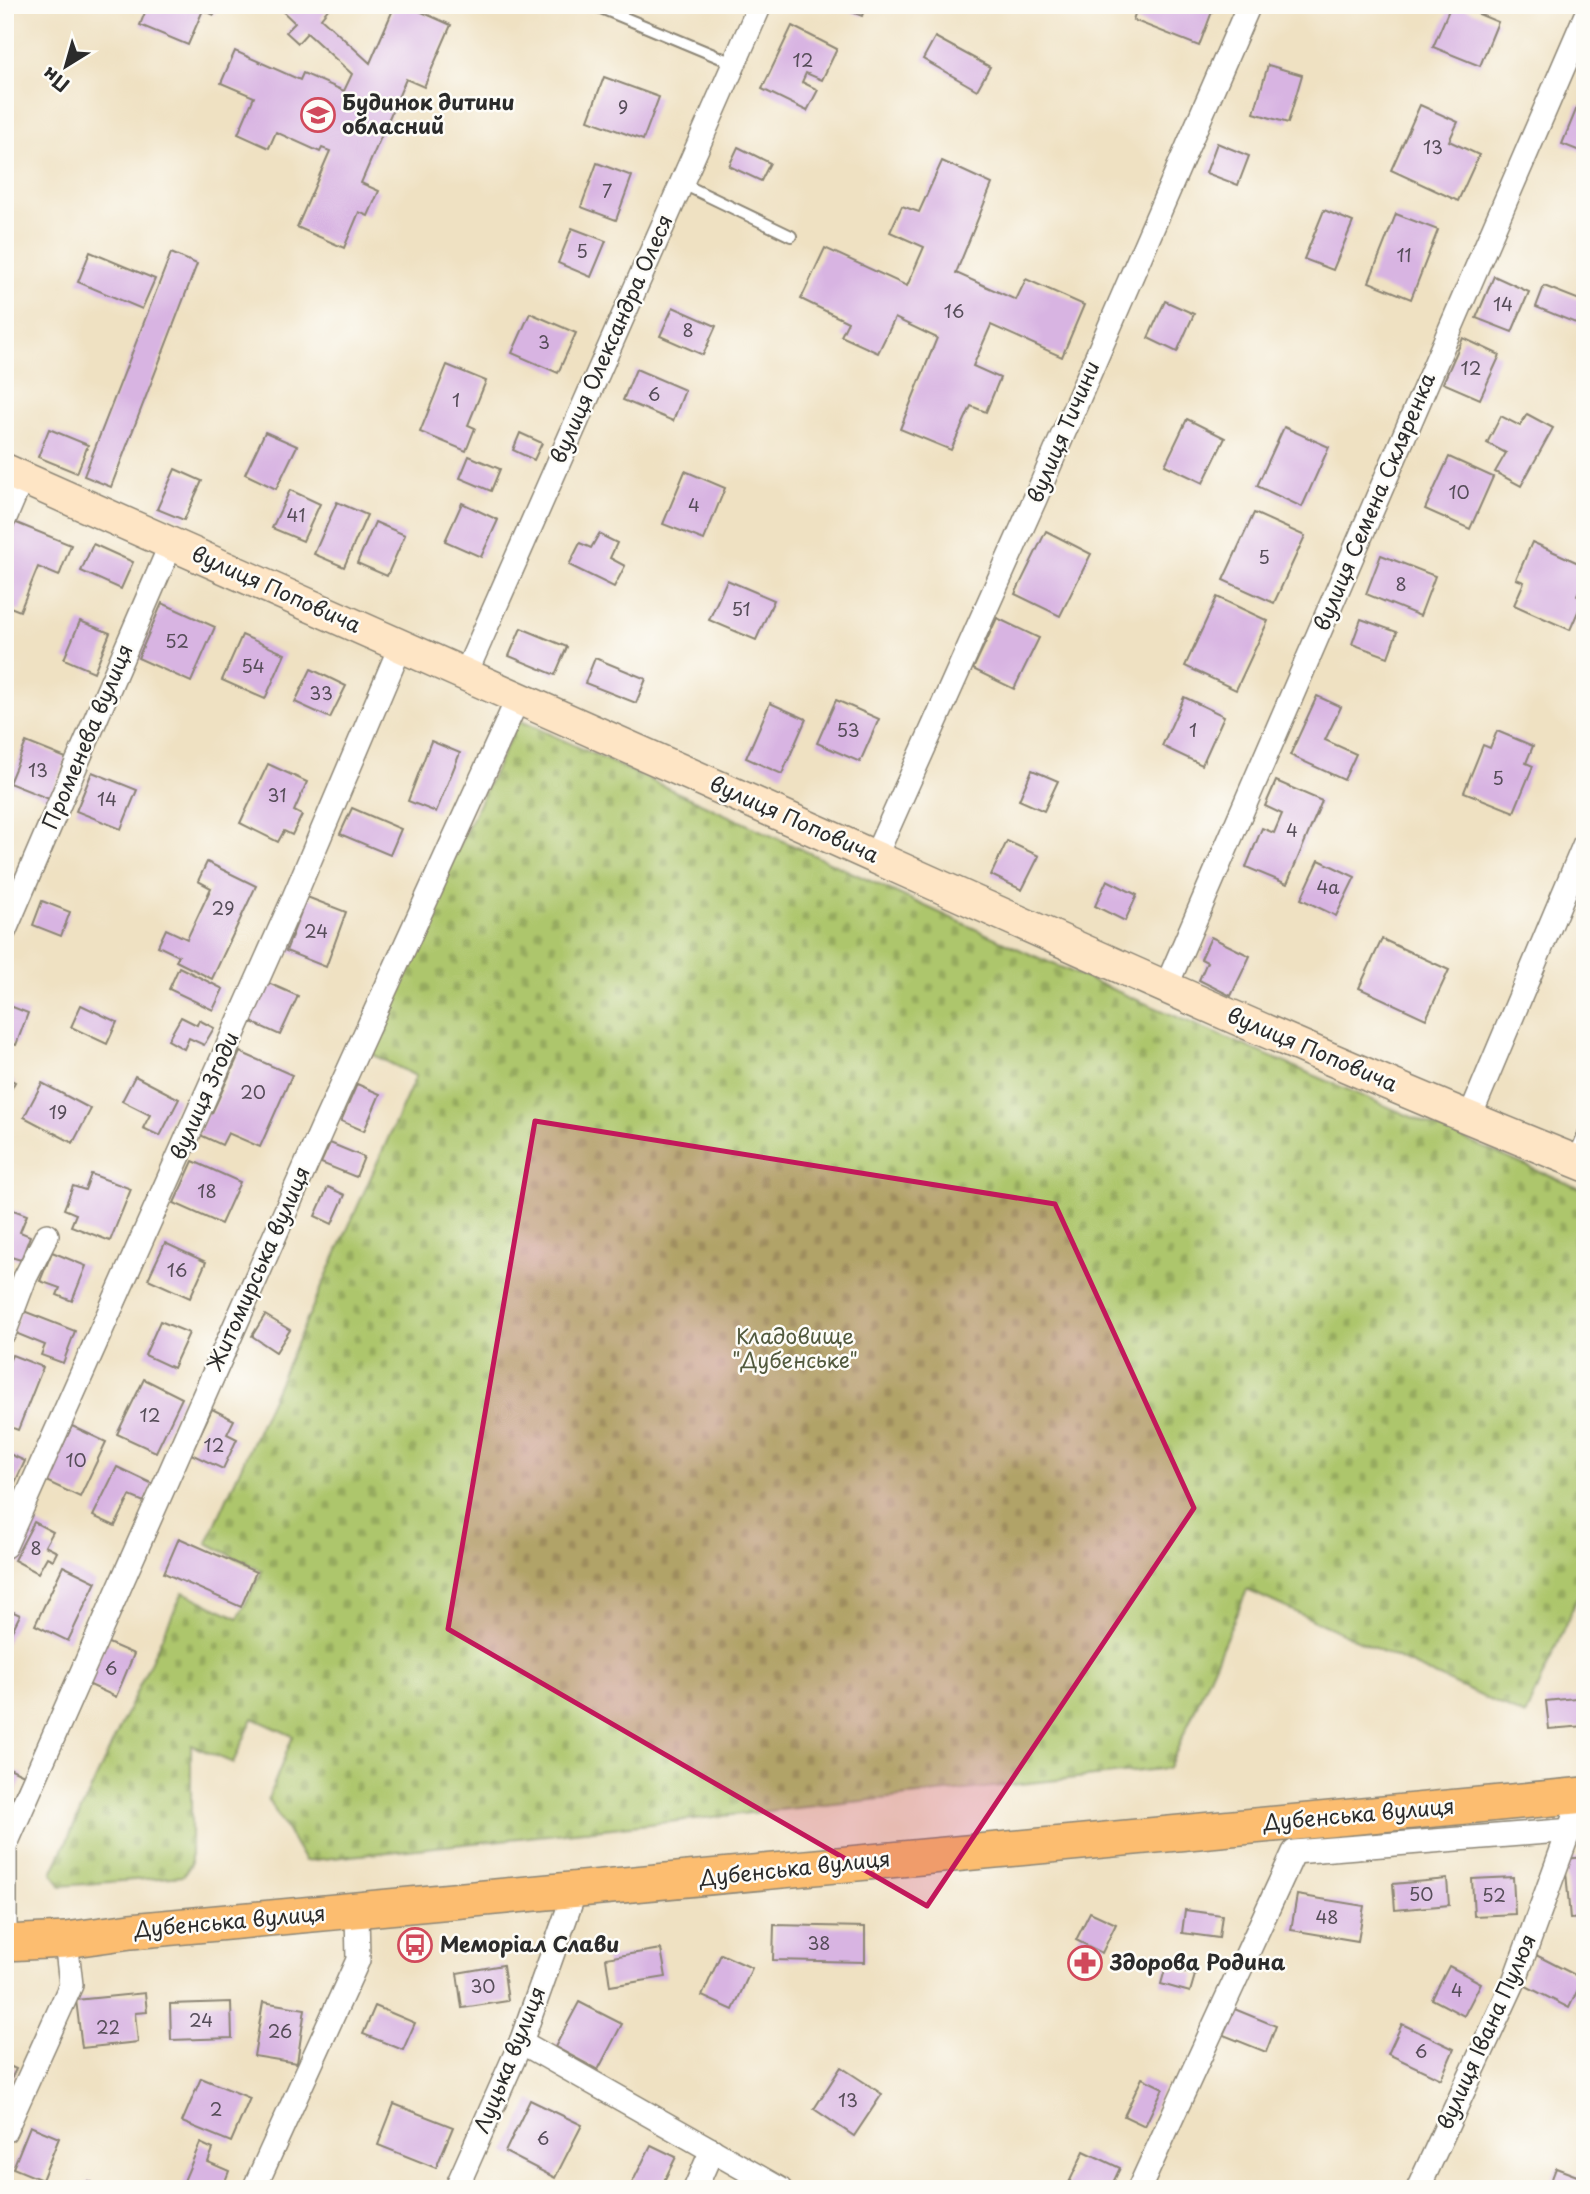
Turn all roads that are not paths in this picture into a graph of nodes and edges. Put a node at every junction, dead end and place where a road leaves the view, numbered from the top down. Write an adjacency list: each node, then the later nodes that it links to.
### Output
1 (760, 5): 5 (street, вулиця Олександра Олеся)
2 (1249, 5): 15 (street, вулиця Тичини)
3 (601, 8): 5 (lane)
4 (1585, 17): 17 (street, вулиця Семена Скляренка)
5 (733, 63): 6 (street, вулиця Олександра Олеся)
6 (681, 183): 7 (lane); 12 (street, вулиця Олександра Олеся)
7 (791, 236)
8 (14, 474): 9 (street); 10 (street, вулиця Поповича)
9 (5, 518)
10 (171, 544): 11 (street, вулиця Поповича); 16 (street, Променева вулиця)
11 (401, 645): 12 (street, вулиця Поповича); 23 (street, вулиця Згоди)
12 (466, 673): 13 (street, вулиця Поповича)
13 (519, 696): 15 (street, вулиця Поповича); 25 (street, Житомирська вулиця)
14 (1585, 842): 18 (street)
15 (875, 856): 17 (street, вулиця Поповича)
16 (5, 930)
17 (1166, 987): 18 (street, вулиця Поповича)
18 (1469, 1119): 20 (street, вулиця Поповича)
19 (1585, 1131): 20 (lane)
20 (1578, 1163)
21 (47, 1235): 22 (street)
22 (5, 1331)
23 (5, 1546)
24 (1580, 1812): 26 (main road, Дубенська вулиця); 37 (street); 38 (street, вулиця Івана Пулюя)
25 (6, 1843): 29 (street)
26 (575, 1891): 27 (main road, Дубенська вулиця); 30 (street, Луцька вулиця)
27 (357, 1910): 28 (main road, Дубенська вулиця); 33 (street)
28 (66, 1940): 29 (main road, Дубенська вулиця); 31 (street)
29 (5, 1943)
30 (521, 2042): 32 (street); 34 (street, Луцька вулиця)
31 (5, 2131)
32 (712, 2150): 35 (street); 36 (street)
33 (254, 2189)
34 (456, 2189)
35 (695, 2189)
36 (780, 2189)
37 (1139, 2189)
38 (1418, 2189)

